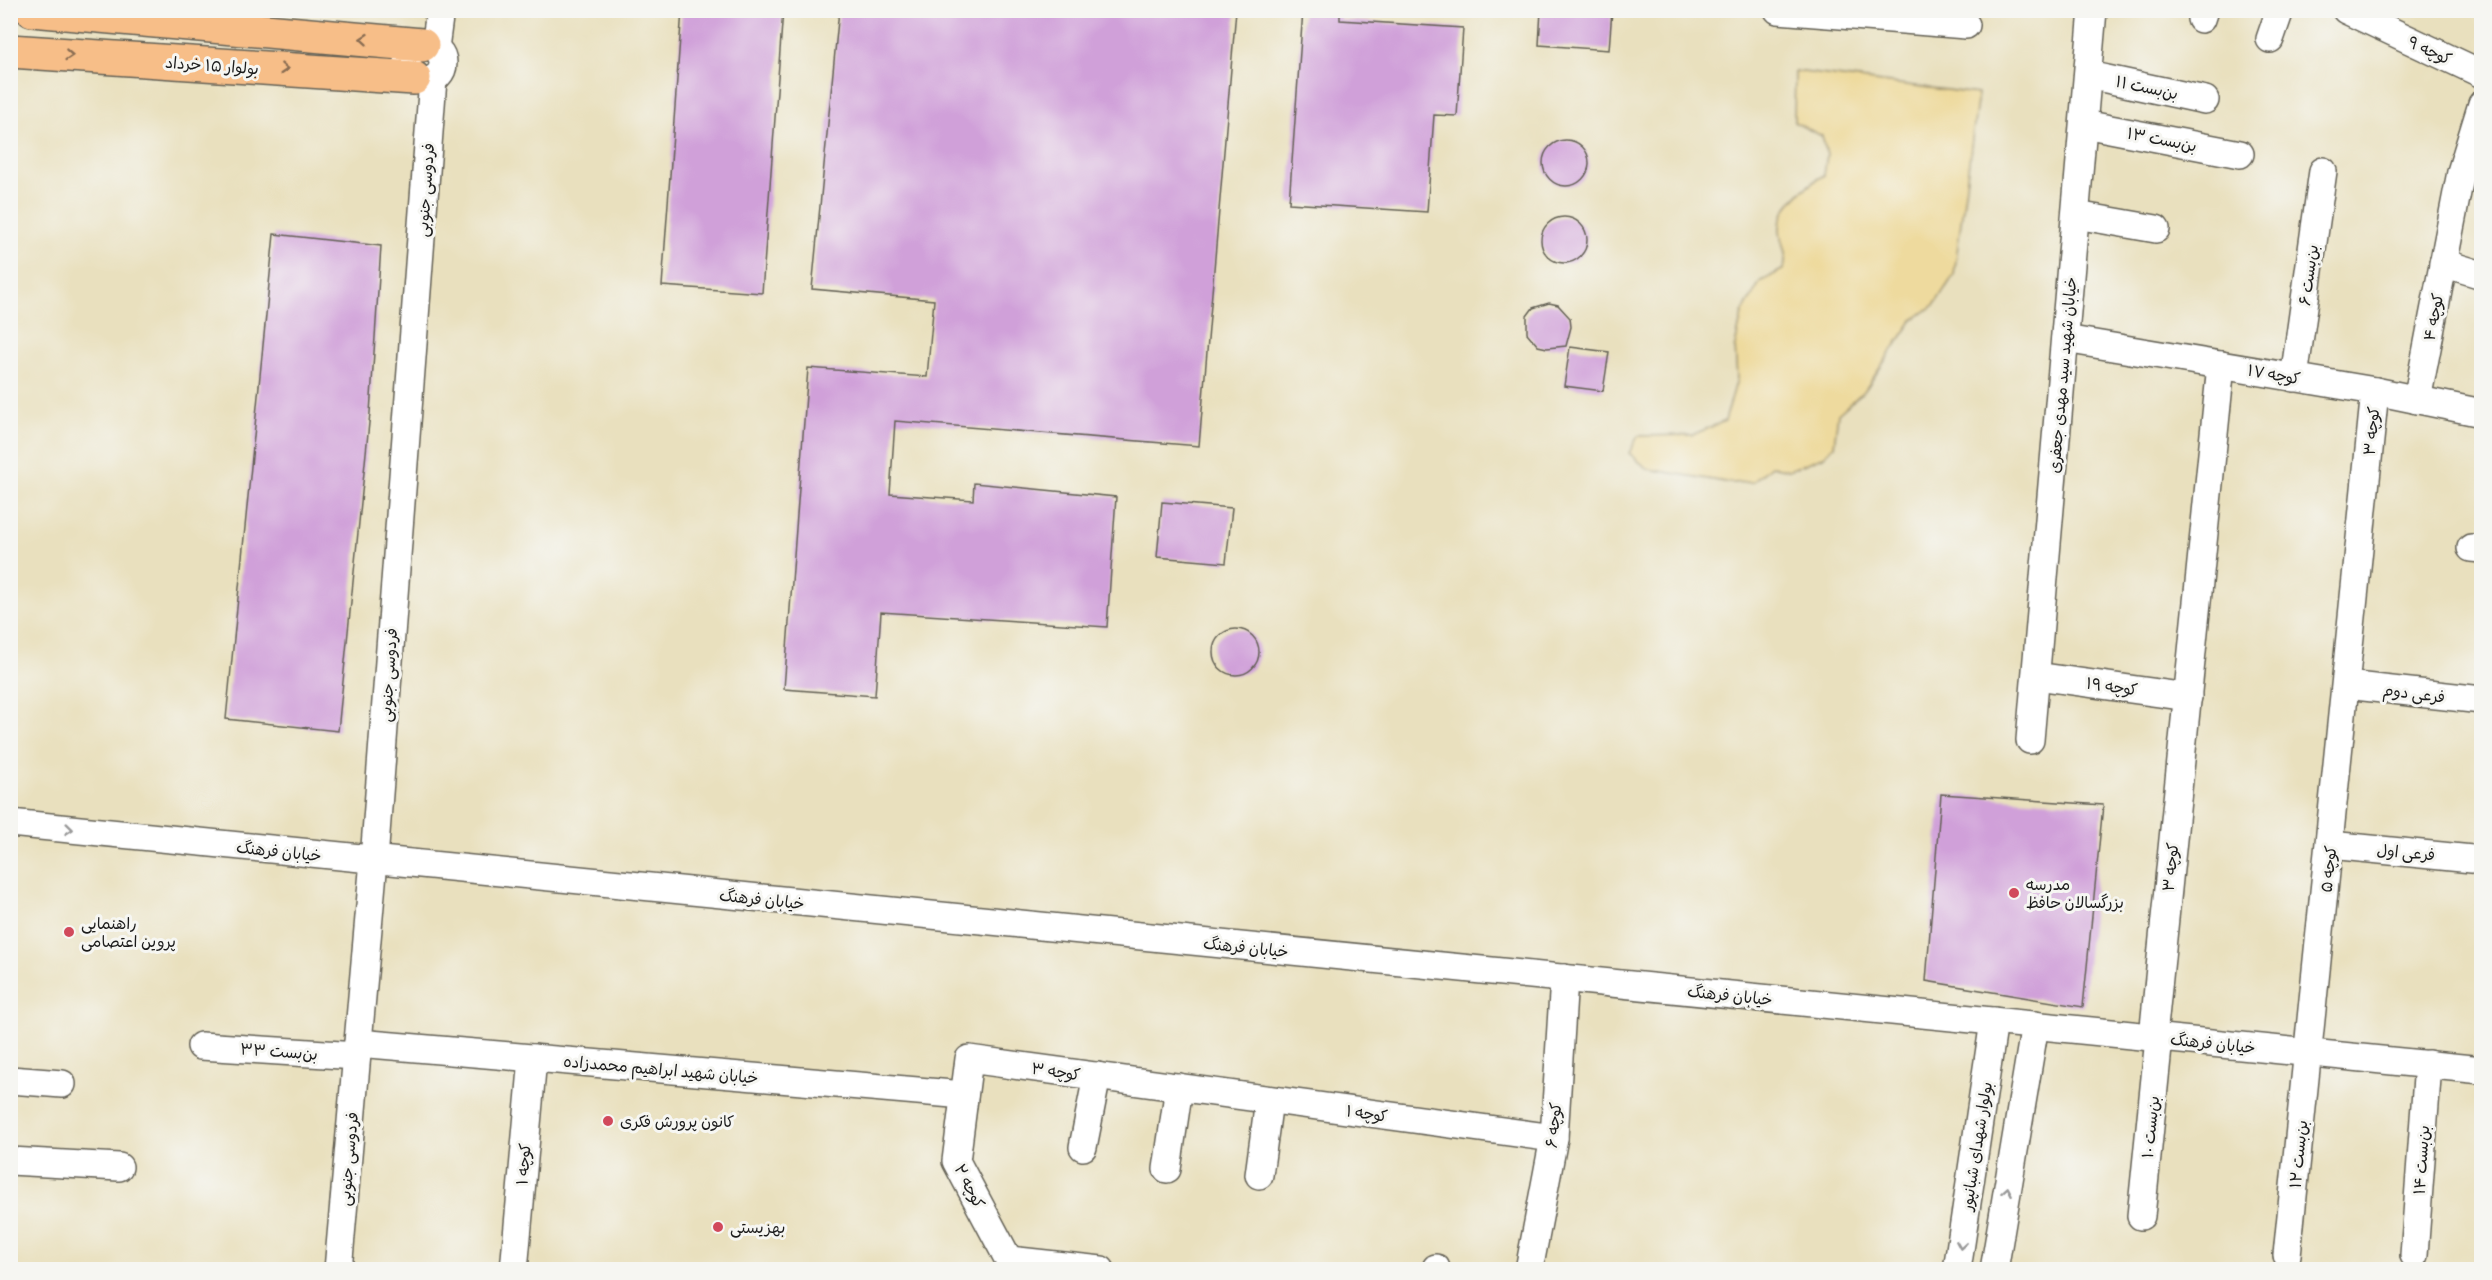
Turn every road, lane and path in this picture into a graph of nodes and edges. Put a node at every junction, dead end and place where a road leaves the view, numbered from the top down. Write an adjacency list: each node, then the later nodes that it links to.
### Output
1 (32, 10): 9 (main road, one-way to 1)
2 (441, 10): 9 (street)
3 (1778, 10): 7 (street)
4 (2093, 10): 12 (street, خیابان شهید سید مهدی جعفری)
5 (2280, 10): 8 (street)
6 (2346, 10): 11 (street, کوچه ۹)
7 (1966, 25)
8 (2270, 39)
9 (429, 46): 13 (street, فردوسی جنوبی)
10 (10, 51): 13 (main road, بولوار ۱۵ خرداد, one-way to 13)
11 (2481, 74)
12 (2088, 75): 14 (street, بن‌بست ۱۱); 16 (street, خیابان شهید سید مهدی جعفری)
13 (424, 79): 36 (street, فردوسی جنوبی)
14 (2205, 100)
15 (2481, 105): 21 (street, کوچه ۴)
16 (2084, 124): 17 (street, بن‌بست ۱۳); 19 (street, خیابان شهید سید مهدی جعفری)
17 (2240, 154)
18 (2323, 171): 25 (street, بن‌بست ۶)
19 (2076, 215): 20 (street); 23 (street, خیابان شهید سید مهدی جعفری)
20 (2156, 229)
21 (2443, 263): 22 (street); 27 (street, کوچه ۴)
22 (2481, 275)
23 (2065, 339): 24 (street, کوچه ۱۷); 29 (street, خیابان شهید سید مهدی جعفری)
24 (2221, 365): 25 (street, کوچه ۱۷); 31 (street)
25 (2294, 378): 26 (street, کوچه ۱۷)
26 (2375, 391): 27 (street, کوچه ۱۷); 30 (street, کوچه ۳)
27 (2416, 400): 28 (street, کوچه ۱۷)
28 (2481, 412)
29 (2036, 676): 31 (street, کوچه ۱۹); 33 (street, خیابان شهید سید مهدی جعفری)
30 (2346, 685): 32 (street, فرعی دوم); 35 (street, کوچه ۵)
31 (2187, 697): 41 (street, کوچه ۳)
32 (2481, 700)
33 (2030, 740)
34 (10, 823): 36 (street, خیابان فرهنگ, one-way to 36)
35 (2330, 845): 37 (street, فرعی اول); 44 (street, کوچه ۵)
36 (374, 860): 38 (street, خیابان فرهنگ); 43 (street, فردوسی جنوبی)
37 (2481, 860)
38 (1564, 978): 39 (street, خیابان فرهنگ); 56 (street, کوچه ۶)
39 (1994, 1021): 40 (street, خیابان فرهنگ); 53 (street, بولوار شهدای شبانپور)
40 (2035, 1025): 41 (street, خیابان فرهنگ); 55 (street)
41 (2156, 1037): 44 (street, خیابان فرهنگ); 62 (street, بن‌بست ۱۰)
42 (201, 1046): 43 (street, بن‌بست ۳۳)
43 (358, 1050): 45 (street, خیابان شهید ابراهیم محمدزاده); 66 (street, فردوسی جنوبی)
44 (2310, 1053): 46 (street, خیابان فرهنگ); 63 (street, بن‌بست ۱۲)
45 (533, 1058): 52 (street, خیابان شهید ابراهیم محمدزاده); 67 (street, کوچه ۱)
46 (2428, 1064): 47 (street, خیابان فرهنگ); 64 (street, بن‌بست ۱۴)
47 (2481, 1070)
48 (1097, 1076): 51 (street, کوچه ۳); 52 (street, کوچه ۳); 57 (street)
49 (10, 1080): 50 (street)
50 (62, 1084)
51 (1179, 1087): 54 (street, کوچه ۱); 60 (street)
52 (964, 1095): 65 (street, کوچه ۲)
53 (1984, 1098): 55 (street); 70 (street, بولوار شهدای شبانپور, one-way to 70)
54 (1269, 1100): 56 (street, کوچه ۱); 61 (street)
55 (2022, 1103): 71 (street, one-way to 55)
56 (1554, 1138): 69 (street, کوچه ۶)
57 (1083, 1147)
58 (10, 1161): 59 (street)
59 (119, 1167)
60 (1167, 1168)
61 (1259, 1175)
62 (2141, 1216)
63 (2287, 1255)
64 (2414, 1255)
65 (1012, 1265): 68 (street)
66 (338, 1269)
67 (514, 1269)
68 (1101, 1269)
69 (1529, 1269)
70 (1957, 1269)
71 (1994, 1269)

